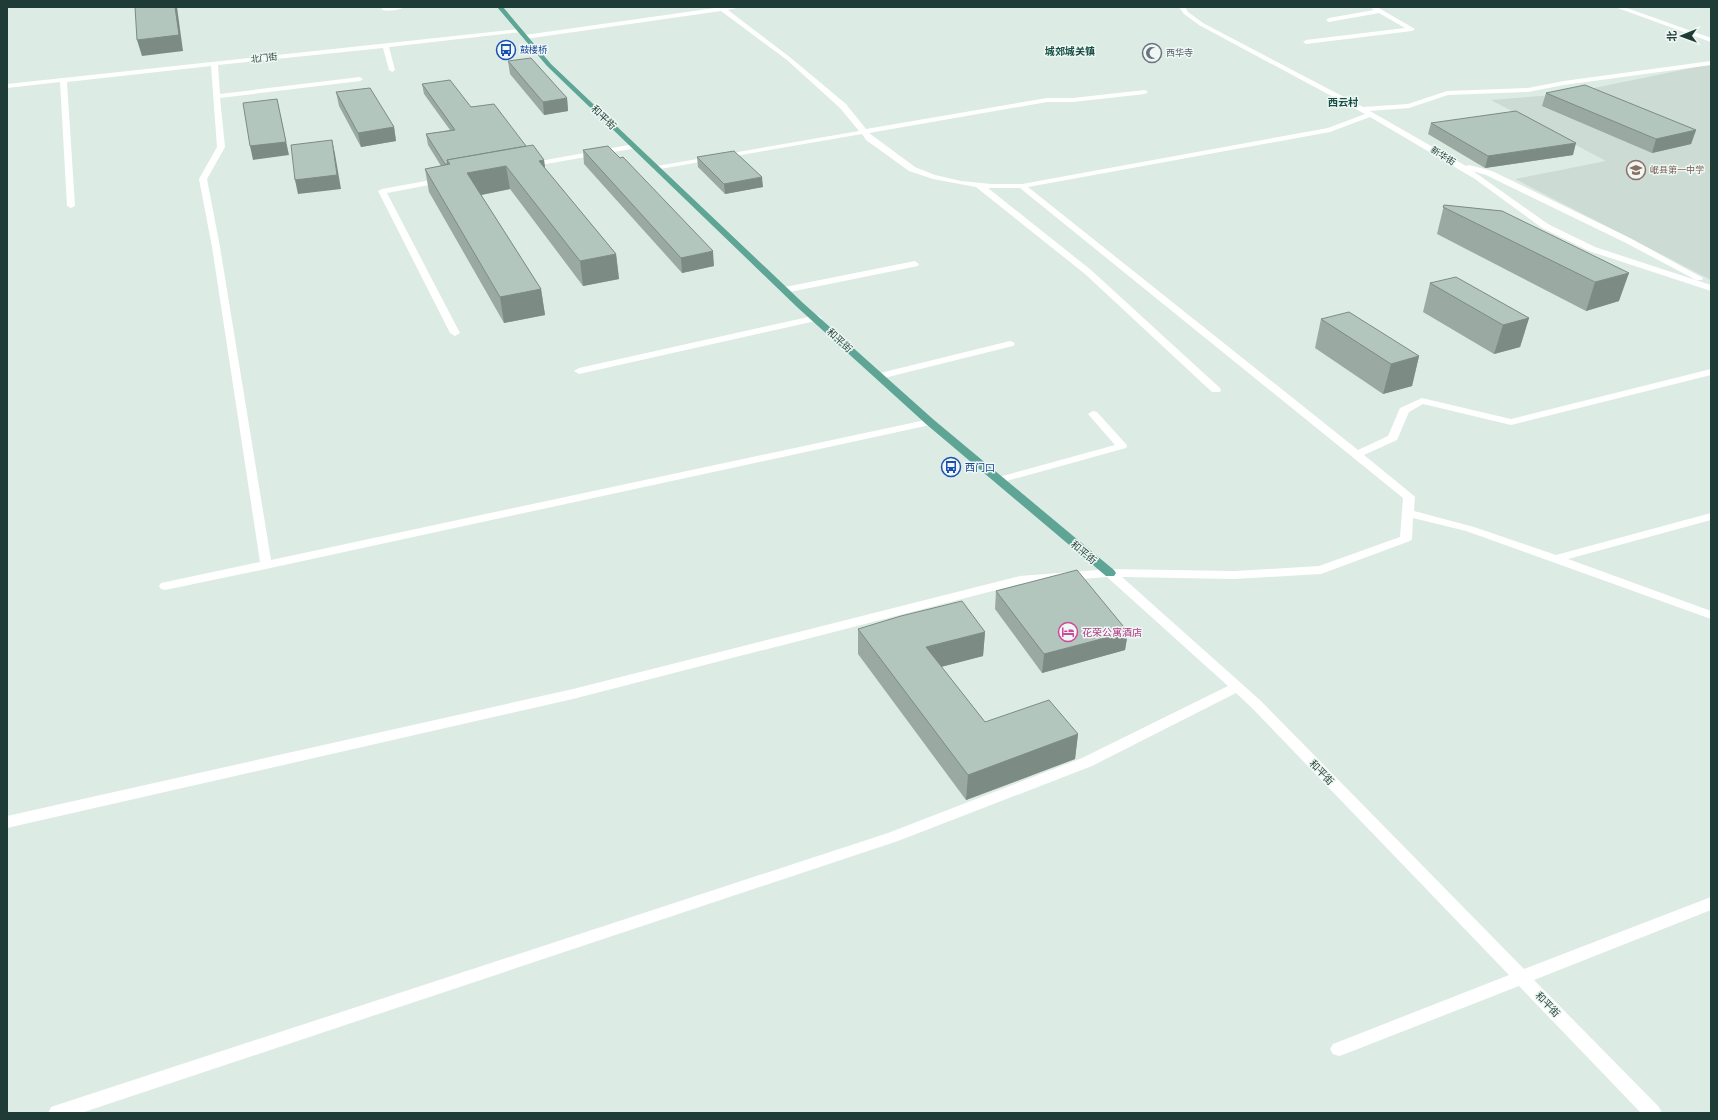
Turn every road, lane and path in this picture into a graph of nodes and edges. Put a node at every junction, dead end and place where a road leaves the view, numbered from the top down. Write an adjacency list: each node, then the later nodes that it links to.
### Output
1 (402, 7): 7 (street)
2 (500, 7): 11 (main road, 和平街)
3 (738, 7): 8 (street, 北门街)
4 (1182, 7): 23 (street, 新华街)
5 (1373, 7): 9 (street)
6 (1618, 7): 12 (street)
7 (384, 9)
8 (722, 9): 11 (street, 北门街); 25 (street)
9 (1380, 11): 10 (street); 13 (street)
10 (1329, 20)
11 (523, 34): 14 (street, 北门街); 26 (main road, 和平街)
12 (1711, 40)
13 (1306, 42)
14 (385, 45): 15 (street, 北门街); 17 (street)
15 (214, 63): 19 (street, 北门街); 22 (street)
16 (1711, 63): 23 (street)
17 (392, 70)
18 (360, 79): 22 (street)
19 (63, 80): 20 (street, 北门街); 33 (street)
20 (7, 86)
21 (1145, 92): 25 (street)
22 (217, 96): 51 (street)
23 (1363, 109): 24 (street, 新华街)
24 (1371, 114): 27 (street, 新华街); 32 (street)
25 (864, 132): 29 (street); 31 (street)
26 (634, 146): 28 (street); 29 (main road, 和平街)
27 (1456, 164): 35 (street); 35 (street, 新华街)
28 (520, 167)
29 (657, 168): 36 (main road, 和平街)
30 (451, 179): 38 (street)
31 (979, 185): 32 (street); 43 (street)
32 (1022, 186): 46 (street)
33 (71, 206)
34 (915, 264): 36 (street)
35 (1711, 287)
36 (785, 290): 37 (main road, 和平街)
37 (817, 318): 40 (street); 42 (main road, 和平街)
38 (455, 333)
39 (1010, 344): 42 (street)
40 (579, 371)
41 (1711, 372): 46 (street)
42 (880, 376): 45 (main road, 和平街)
43 (1216, 390)
44 (1092, 414): 47 (street)
45 (930, 422): 47 (main road, 和平街); 51 (street)
46 (1356, 454): 48 (street)
47 (999, 480): 52 (main road, 和平街)
48 (1408, 513): 50 (street); 52 (street)
49 (1711, 516): 50 (street)
50 (1556, 559): 54 (street)
51 (266, 565): 53 (street)
52 (1110, 573): 55 (street, 和平街); 56 (street)
53 (165, 586)
54 (1711, 615)
55 (1237, 687): 58 (street, 和平街); 60 (street)
56 (7, 822)
57 (1711, 903): 58 (street)
58 (1522, 978): 59 (street); 61 (street, 和平街)
59 (1339, 1049)
60 (57, 1113)
61 (1653, 1113)

